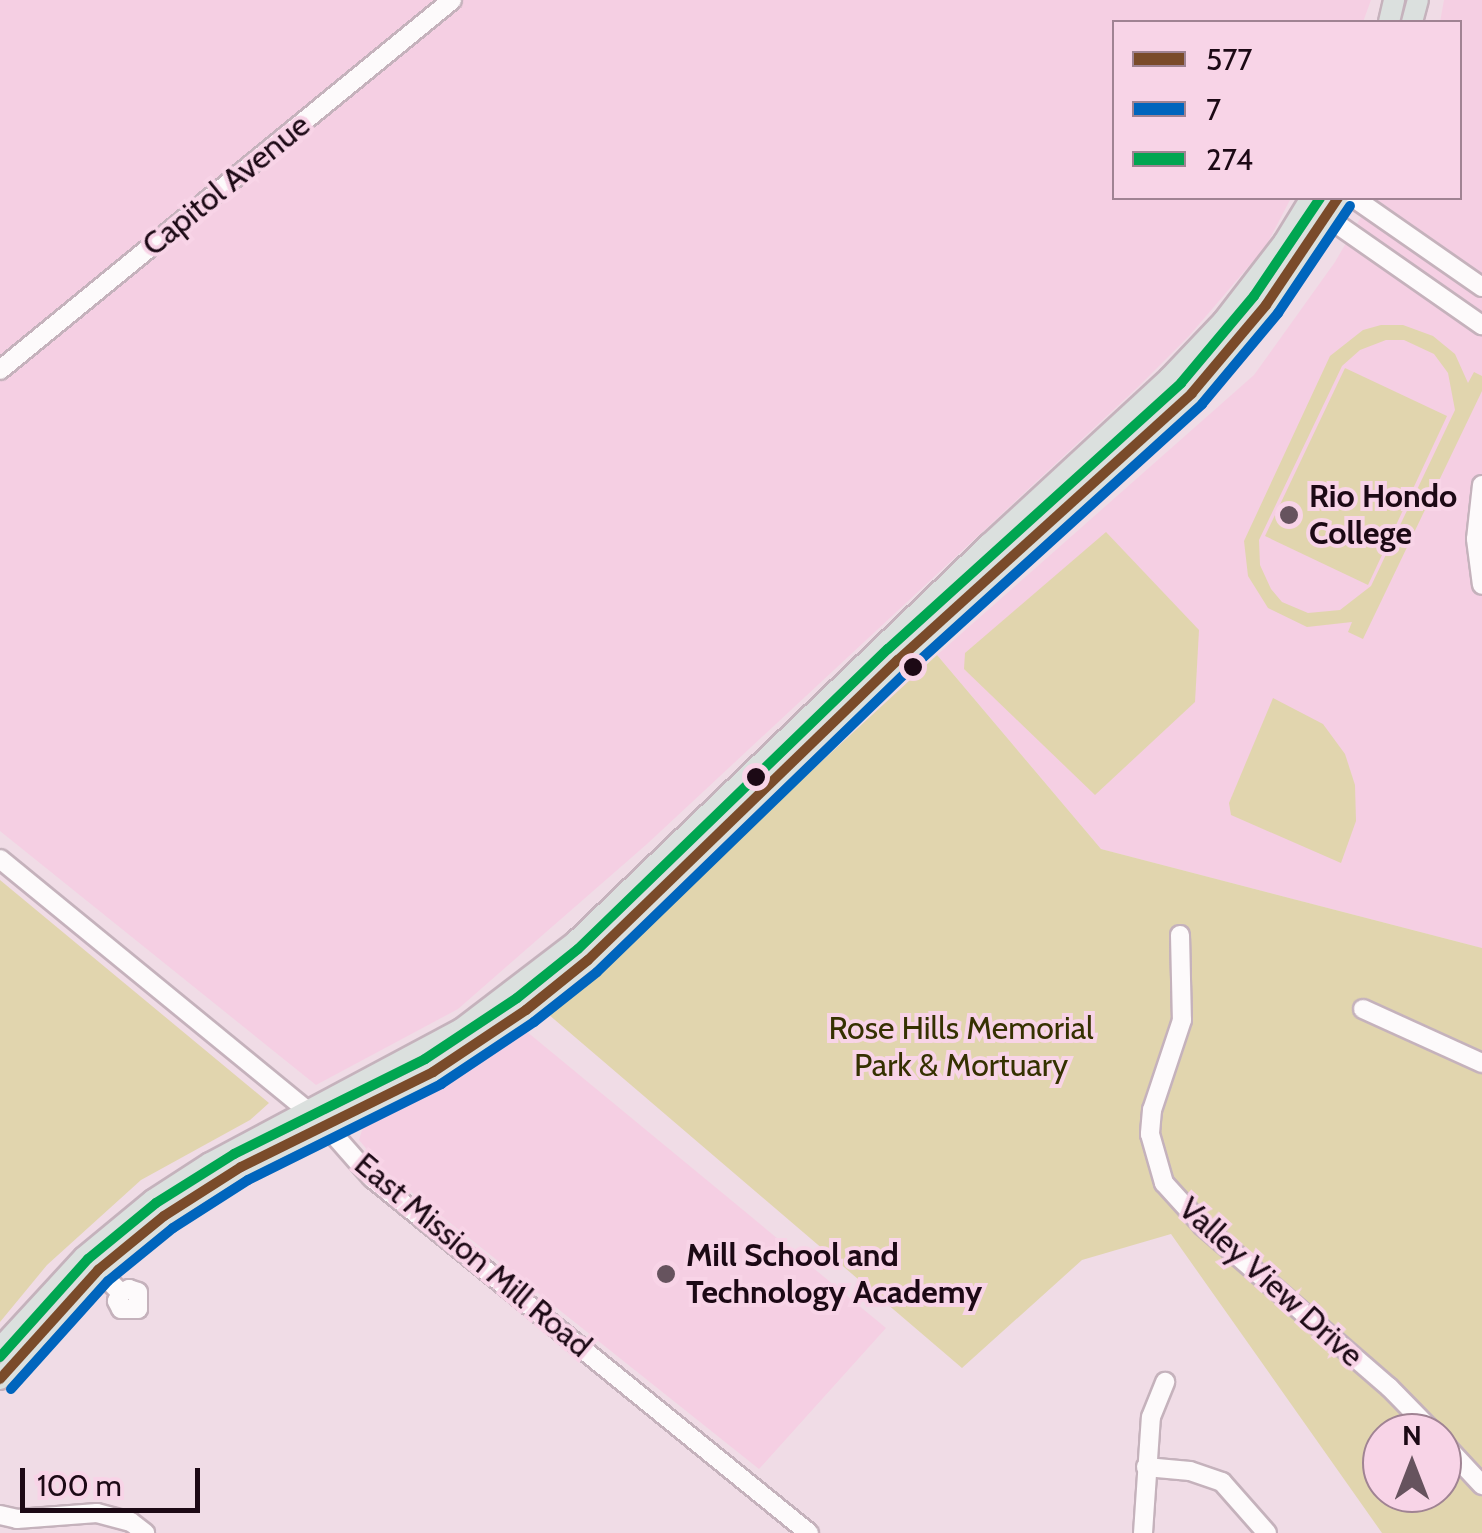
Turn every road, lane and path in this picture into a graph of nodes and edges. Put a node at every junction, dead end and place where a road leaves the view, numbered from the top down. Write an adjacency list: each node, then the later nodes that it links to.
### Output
1 (452, 0): 8 (street, Capitol Avenue)
2 (1310, 200): 5 (street); 12 (main road)
3 (1337, 200): 5 (main road)
4 (1357, 200): 6 (street)
5 (1327, 216): 7 (street); 15 (main road)
6 (1482, 287)
7 (1482, 325)
8 (0, 370)
9 (1482, 485): 10 (street)
10 (1482, 585)
11 (0, 859): 17 (street, East Mission Mill Road)
12 (593, 926): 15 (main road); 17 (main road)
13 (1180, 935): 24 (street, Valley View Drive)
14 (1364, 1009): 16 (street)
15 (526, 1010): 18 (main road)
16 (1482, 1063)
17 (309, 1112): 18 (street, East Mission Mill Road); 19 (main road)
18 (326, 1127): 19 (main road); 30 (street, East Mission Mill Road)
19 (91, 1264): 20 (street); 21 (main road); 22 (main road)
20 (117, 1289)
21 (0, 1348)
22 (0, 1379)
23 (1165, 1382): 26 (street)
24 (1414, 1413)
25 (1462, 1464): 27 (street)
26 (1146, 1467): 31 (street); 32 (street)
27 (1482, 1485)
28 (0, 1514): 29 (street)
29 (145, 1533)
30 (809, 1533)
31 (1143, 1533)
32 (1266, 1533)

